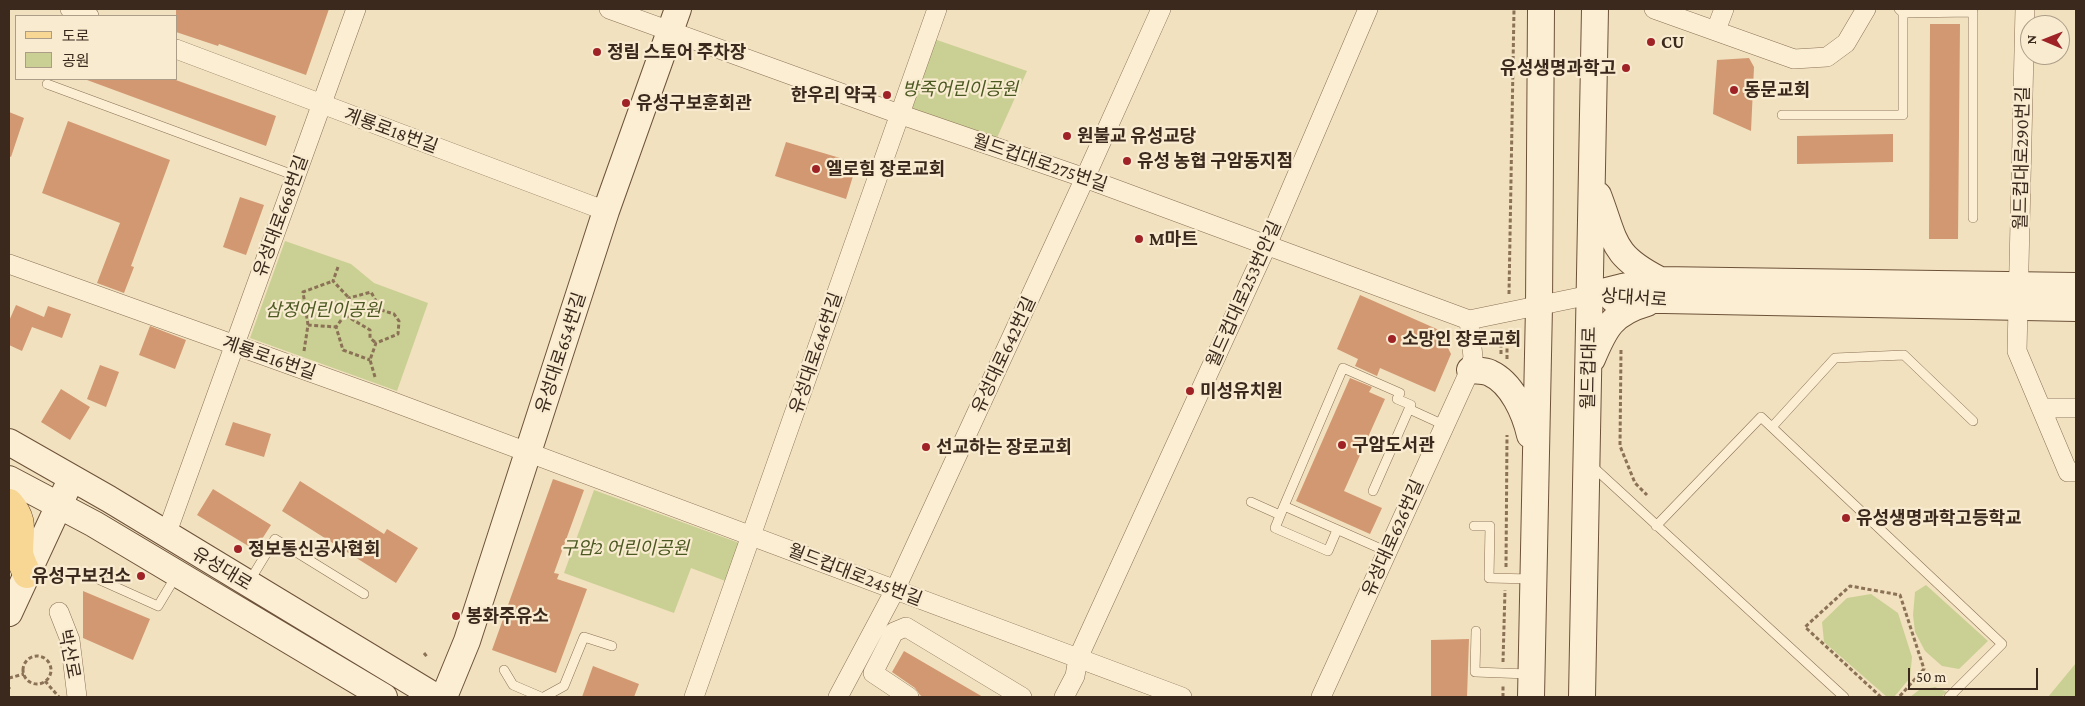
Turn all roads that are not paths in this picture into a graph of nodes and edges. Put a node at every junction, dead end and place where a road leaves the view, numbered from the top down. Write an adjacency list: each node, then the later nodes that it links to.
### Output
1 (70, 9): 14 (street)
2 (356, 9): 19 (street, 유성대로668번길)
3 (610, 9): 15 (street, 월드컵대로275번길)
4 (936, 9): 20 (street, 유성대로646번길)
5 (1161, 9): 23 (street, 유성대로642번길)
6 (1368, 9): 27 (street, 월드컵대로253번안길)
7 (1542, 9): 33 (street)
8 (1595, 9): 24 (street, 월드컵대로)
9 (1654, 9): 16 (street)
10 (1724, 9): 16 (street)
11 (1866, 9): 16 (street)
12 (2025, 9): 32 (street, 월드컵대로290번길)
13 (1901, 11): 21 (lane); 26 (lane)
14 (86, 15)
15 (673, 20): 20 (street, 월드컵대로275번길); 25 (street, 유성대로654번길)
16 (1716, 30)
17 (178, 50): 19 (street, 계룡로18번길)
18 (47, 84): 22 (lane)
19 (321, 105): 22 (street, 유성대로668번길); 25 (street, 계룡로18번길)
20 (899, 114): 23 (street, 월드컵대로275번길); 61 (street, 유성대로646번길)
21 (1782, 115)
22 (296, 176): 36 (street, 유성대로668번길)
23 (1085, 178): 27 (street, 월드컵대로275번길); 68 (street, 유성대로642번길)
24 (1592, 181): 30 (street); 31 (street, 월드컵대로)
25 (606, 210): 46 (street, 유성대로654번길)
26 (1973, 218)
27 (1267, 245): 35 (street, 월드컵대로275번길); 74 (street, 월드컵대로253번안길)
28 (9, 264): 36 (street, 계룡로16번길)
29 (2076, 286): 32 (street, 상대서로)
30 (1658, 290): 31 (street, 상대서로); 32 (street, 상대서로); 37 (street)
31 (1590, 295): 33 (street); 37 (street, 월드컵대로)
32 (2018, 296): 34 (street, 상대서로); 39 (street, 월드컵대로290번길)
33 (1539, 306): 35 (street); 47 (street)
34 (2076, 308)
35 (1469, 320): 38 (street, 유성대로626번길)
36 (234, 346): 46 (street, 계룡로16번길); 60 (street, 유성대로668번길)
37 (1589, 365): 48 (street, 월드컵대로)
38 (1470, 370): 43 (street, 유성대로626번길); 47 (street)
39 (2041, 408): 40 (street); 49 (street, 월드컵대로290번길)
40 (2076, 408)
41 (1409, 409): 43 (lane); 52 (lane); 56 (lane)
42 (1972, 421): 44 (lane)
43 (1444, 425): 62 (street, 유성대로626번길)
44 (1772, 427): 58 (lane); 91 (lane)
45 (9, 442): 50 (street, 유성대로)
46 (529, 452): 61 (street, 월드컵대로245번길); 80 (street, 유성대로654번길)
47 (1535, 452): 65 (street)
48 (1587, 462): 58 (lane); 89 (street, 월드컵대로)
49 (2076, 472)
50 (72, 478): 55 (street); 60 (street, 유성대로)
51 (9, 479): 55 (street, 유성대로)
52 (1373, 491)
53 (1251, 502): 56 (lane)
54 (9, 503): 63 (main road)
55 (56, 510): 63 (street); 64 (street, 유성대로)
56 (1282, 511): 59 (lane); 59 (lane)
57 (1474, 526): 65 (lane)
58 (1656, 526): 90 (lane)
59 (1337, 530): 62 (lane)
60 (166, 535): 67 (street, 유성대로)
61 (752, 536): 68 (street, 월드컵대로245번길); 82 (street, 유성대로646번길)
62 (1388, 552): 88 (street, 유성대로626번길)
63 (27, 574): 71 (street)
64 (177, 574): 66 (lane); 78 (street, 유성대로)
65 (1533, 579): 76 (street)
66 (100, 580)
67 (247, 584): 69 (lane); 79 (street, 유성대로)
68 (895, 590): 74 (street, 월드컵대로245번길); 83 (street, 유성대로642번길)
69 (364, 594)
70 (59, 612): 77 (street, 박산로)
71 (9, 613)
72 (1476, 631): 76 (lane)
73 (612, 646): 81 (lane)
74 (1078, 658): 86 (street, 월드컵대로253번안길); 87 (street, 월드컵대로245번길)
75 (504, 670): 81 (lane)
76 (1531, 685)
77 (77, 697)
78 (384, 697)
79 (436, 697)
80 (444, 697)
81 (542, 697)
82 (694, 697)
83 (838, 697)
84 (909, 697): 85 (street)
85 (1022, 697)
86 (1064, 697)
87 (1182, 697)
88 (1321, 697)
89 (1582, 697)
90 (1844, 697)
91 (1949, 697)

